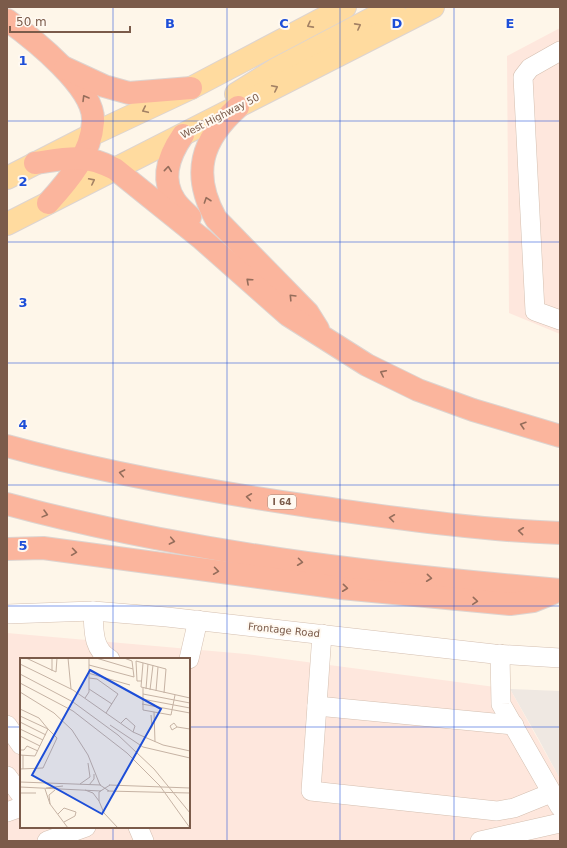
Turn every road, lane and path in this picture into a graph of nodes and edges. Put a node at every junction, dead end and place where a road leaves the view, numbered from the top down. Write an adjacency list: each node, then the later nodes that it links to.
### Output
1 (345, 7): 7 (main road, one-way to 7)
2 (394, 7): 10 (main road, one-way to 2)
3 (433, 7): 8 (main road, West Highway 50, one-way to 3)
4 (7, 20): 6 (highway)
5 (560, 51): 18 (street)
6 (64, 68): 7 (highway); 9 (highway, one-way to 6)
7 (191, 88): 9 (main road, one-way to 9)
8 (238, 107): 10 (main road, West Highway 50); 19 (highway, one-way to 8)
9 (91, 135): 11 (highway); 12 (main road)
10 (183, 135): 13 (main road, West Highway 50); 17 (highway, one-way to 10)
11 (83, 157): 12 (highway); 13 (highway); 15 (highway)
12 (35, 164): 14 (main road)
13 (115, 169): 15 (main road, West Highway 50, one-way to 13); 17 (highway)
14 (7, 178)
15 (48, 204): 16 (main road, West Highway 50)
16 (7, 224)
17 (202, 239): 19 (highway, one-way to 17)
18 (560, 320)
19 (324, 338): 20 (highway, one-way to 19)
20 (560, 436)
21 (7, 446): 23 (highway, I 64, one-way to 21)
22 (7, 504): 25 (highway, one-way to 25)
23 (560, 533)
24 (7, 549): 25 (highway, one-way to 25)
25 (560, 590)
26 (93, 611): 27 (street, Frontage Road); 28 (street, Frontage Road); 31 (street)
27 (7, 614)
28 (198, 620): 29 (street, Frontage Road); 32 (street)
29 (322, 634): 30 (street, Frontage Road); 34 (street)
30 (500, 654): 33 (street, Frontage Road); 36 (street)
31 (108, 658)
32 (189, 658)
33 (560, 658)
34 (317, 706): 36 (street); 40 (street)
35 (7, 725): 37 (street)
36 (514, 725): 40 (street)
37 (20, 744)
38 (7, 776): 39 (street)
39 (20, 794)
40 (556, 800)
41 (20, 807): 42 (street)
42 (7, 812)
43 (560, 823): 48 (street)
44 (83, 828): 46 (street)
45 (138, 828): 47 (street)
46 (47, 841)
47 (144, 841)
48 (480, 841)

